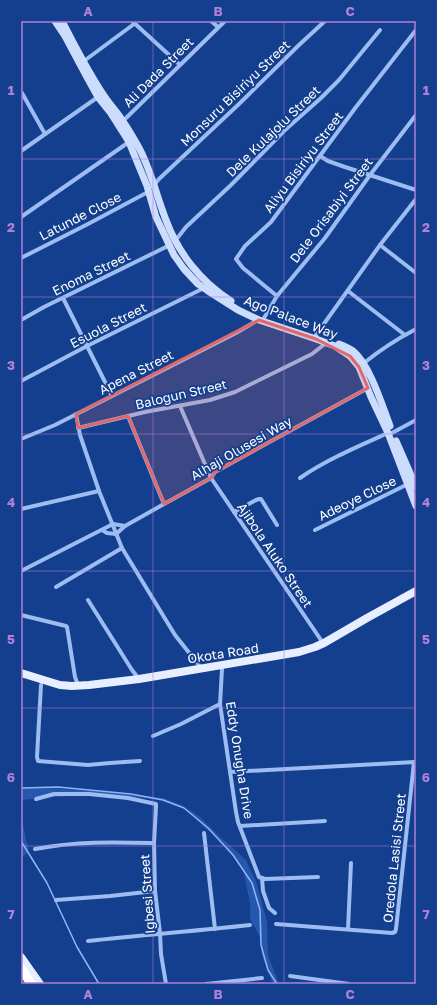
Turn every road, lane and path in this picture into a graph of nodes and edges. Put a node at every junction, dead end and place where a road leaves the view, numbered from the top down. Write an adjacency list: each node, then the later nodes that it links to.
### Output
1 (56, 21): 13 (main road, Ago Palace Way)
2 (62, 21): 10 (main road, Ago Palace Way)
3 (211, 21): 7 (street)
4 (225, 21): 7 (street, Ali Dada Street)
5 (325, 21): 23 (street, Monsuru Bisiriyu Street)
6 (133, 22): 10 (street); 11 (street)
7 (218, 28): 11 (street, Ali Dada Street)
8 (380, 30): 28 (street, Dele Kulajolu Street)
9 (416, 30): 19 (street, Aliyu Bisiriyu Street)
10 (84, 61): 15 (main road, Ago Palace Way)
11 (179, 64): 15 (street, Ali Dada Street)
12 (22, 94): 16 (street)
13 (98, 98): 16 (street); 17 (main road, Ago Palace Way)
14 (416, 115): 22 (street, Dele Orisabiyi Street)
15 (123, 120): 20 (main road, Ago Palace Way)
16 (45, 134): 18 (street)
17 (129, 142): 21 (main road, Ago Palace Way); 27 (street)
18 (21, 151)
19 (320, 156): 22 (street); 34 (street, Aliyu Bisiriyu Street)
20 (145, 160): 21 (main road); 23 (main road, Ago Palace Way)
21 (137, 161): 25 (main road, Ago Palace Way)
22 (370, 175): 24 (street); 34 (street, Dele Orisabiyi Street)
23 (157, 182): 28 (main road, Ago Palace Way)
24 (416, 190)
25 (148, 192): 28 (main road, Ago Palace Way); 30 (street, Latunde Close)
26 (415, 202): 29 (street)
27 (21, 217)
28 (172, 243): 32 (main road, Ago Palace Way); 35 (street, Enoma Street); 36 (main road, Ago Palace Way)
29 (380, 245): 31 (street); 33 (street)
30 (21, 258)
31 (416, 273)
32 (204, 288): 36 (main road, Ago Palace Way); 42 (street, Esuola Street)
33 (348, 291): 39 (street); 40 (street)
34 (277, 296): 36 (street, Dele Orisabiyi Street)
35 (63, 298): 37 (street, Enoma Street); 42 (street)
36 (261, 319): 39 (main road, Ago Palace Way); 41 (main road, Ago Palace Way); 46 (street, Apena Street)
37 (21, 320)
38 (416, 329): 40 (street)
39 (316, 335): 43 (main road, Ago Palace Way)
40 (405, 335): 43 (street)
41 (326, 343): 45 (main road, Ago Palace Way); 47 (street, Balogun Street)
42 (87, 346): 44 (street, Esuola Street); 46 (street)
43 (364, 363): 52 (main road, Ago Palace Way)
44 (21, 381)
45 (368, 388): 52 (main road, Ago Palace Way); 54 (street, Alhaji Olusesi Way)
46 (112, 396): 48 (street, Apena Street)
47 (180, 406): 49 (street, Balogun Street); 54 (street, Ajibola Aluko Street)
48 (76, 414): 51 (street); 53 (street, Apena Street)
49 (128, 416): 51 (street, Balogun Street); 58 (street)
50 (416, 420): 52 (street)
51 (78, 428): 57 (street)
52 (390, 433): 55 (street); 56 (main road, Ago Palace Way)
53 (21, 439)
54 (211, 478): 58 (street, Alhaji Olusesi Way); 61 (street, Ajibola Aluko Street)
55 (300, 478)
56 (413, 482): 59 (main road, Ago Palace Way); 66 (street, Adeoye Close)
57 (99, 491): 60 (street); 62 (street)
58 (164, 504): 64 (street, Alhaji Olusesi Way)
59 (416, 506)
60 (21, 509)
61 (234, 512): 63 (street); 75 (street, Ajibola Aluko Street)
62 (113, 524): 64 (street); 65 (street); 67 (street)
63 (278, 525)
64 (125, 526): 67 (street, Alhaji Olusesi Way)
65 (102, 530): 67 (street); 69 (street)
66 (316, 530)
67 (116, 534): 68 (street)
68 (122, 548): 70 (street); 76 (street)
69 (21, 572)
70 (56, 587)
71 (416, 592): 75 (main road, Okota Road)
72 (416, 596): 77 (main road, Okota Road)
73 (88, 600): 80 (street)
74 (21, 615): 82 (street)
75 (324, 643): 76 (main road, Okota Road)
76 (202, 668): 80 (main road, Okota Road)
77 (222, 669): 80 (main road, Okota Road); 83 (street, Eddy Onugha Drive)
78 (21, 673): 82 (main road, Okota Road)
79 (21, 678): 81 (main road, Okota Road)
80 (139, 680): 81 (main road, Okota Road); 82 (main road, Okota Road)
81 (41, 685): 85 (street)
82 (78, 686)
83 (220, 704): 84 (street); 87 (street, Eddy Onugha Drive)
84 (153, 736)
85 (140, 761)
86 (415, 762): 87 (street); 103 (street, Oredola Lasisi Street)
87 (230, 772): 90 (street, Eddy Onugha Drive)
88 (36, 799): 92 (street, Igbesi Street)
89 (325, 822): 90 (street)
90 (240, 826): 96 (street, Eddy Onugha Drive)
91 (204, 833): 102 (street)
92 (154, 843): 93 (street); 97 (street, Igbesi Street)
93 (35, 849)
94 (352, 863): 103 (street)
95 (318, 877): 96 (street)
96 (262, 878): 99 (street)
97 (155, 891): 98 (street); 104 (street, Igbesi Street)
98 (56, 900)
99 (275, 913)
100 (276, 924): 103 (street, Oredola Lasisi Street)
101 (250, 925): 102 (street)
102 (215, 929): 104 (street)
103 (348, 929)
104 (160, 933): 105 (street); 113 (street, Igbesi Street)
105 (88, 941)
106 (21, 957): 112 (main road)
107 (21, 968): 111 (highway)
108 (290, 976): 110 (street)
109 (262, 978): 114 (street)
110 (337, 983): 115 (street)
111 (31, 984)
112 (40, 984)
113 (166, 984)
114 (206, 984)
115 (349, 984)

